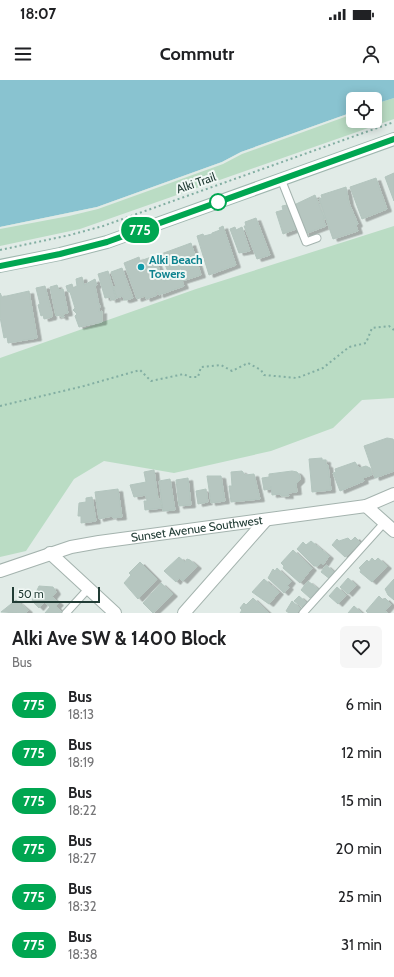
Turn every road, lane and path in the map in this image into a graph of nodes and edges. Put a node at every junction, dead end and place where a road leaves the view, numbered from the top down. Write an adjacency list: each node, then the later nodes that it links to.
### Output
1 (394, 122): 5 (path, Alki Trail)
2 (394, 139): 3 (street)
3 (281, 179): 4 (lane); 6 (street)
4 (317, 238)
5 (0, 250)
6 (0, 266)
7 (394, 330): 8 (path)
8 (0, 406)
9 (394, 494): 10 (street, Sunset Avenue Southwest)
10 (366, 506): 11 (street, Sunset Avenue Southwest); 12 (street)
11 (265, 521): 14 (street, Sunset Avenue Southwest); 19 (street)
12 (384, 523): 13 (street); 20 (lane)
13 (394, 531)
14 (50, 553): 15 (street, Sunset Avenue Southwest); 16 (street)
15 (0, 571)
16 (88, 589): 17 (lane); 18 (street)
17 (66, 613)
18 (115, 613)
19 (184, 613)
20 (303, 613)

